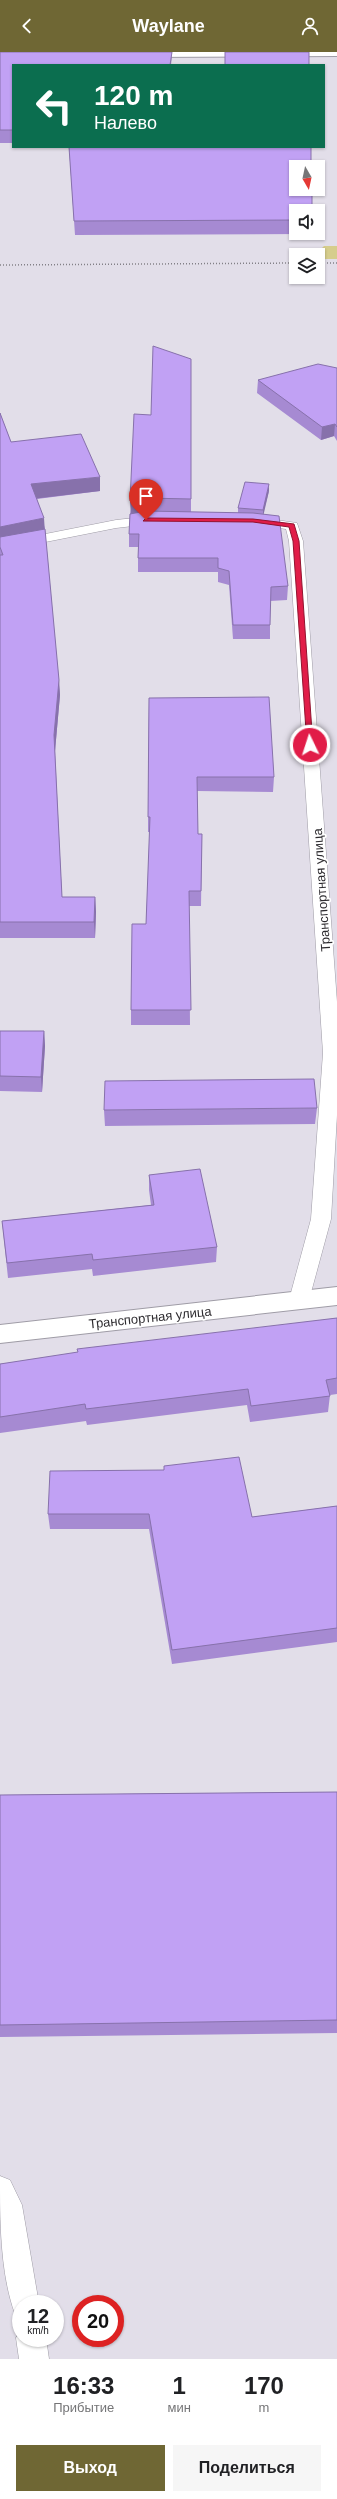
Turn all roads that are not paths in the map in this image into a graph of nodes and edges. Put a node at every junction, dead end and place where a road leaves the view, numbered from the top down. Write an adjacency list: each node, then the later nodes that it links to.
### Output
1 (337, 53): 2 (street)
2 (131, 55)
3 (169, 520): 5 (lane)
4 (239, 521): 7 (lane, Транспортная улица)
5 (0, 547)
6 (337, 1296): 7 (street, Транспортная улица)
7 (300, 1300): 8 (street, Транспортная улица)
8 (0, 1334)
9 (0, 2190): 10 (lane)
10 (23, 2295)
11 (32, 2347): 12 (lane)
12 (34, 2359)

